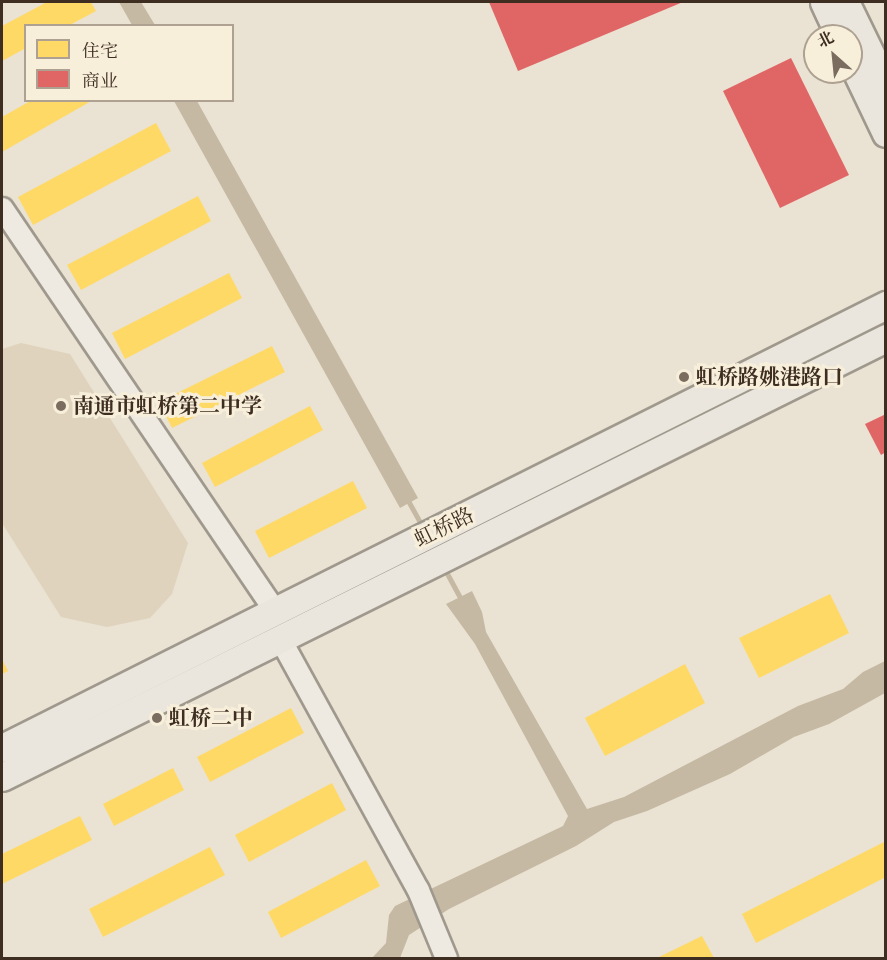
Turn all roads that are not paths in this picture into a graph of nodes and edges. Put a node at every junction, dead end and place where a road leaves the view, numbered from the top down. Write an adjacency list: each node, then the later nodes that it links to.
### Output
1 (824, 2): 3 (main road)
2 (845, 2): 5 (main road)
3 (834, 24)
4 (862, 84): 6 (main road)
5 (885, 86)
6 (885, 133)
7 (2, 208): 10 (street)
8 (885, 305): 10 (main road, 虹桥路)
9 (885, 338): 11 (main road, 虹桥路)
10 (276, 611): 12 (main road, 虹桥路)
11 (280, 639): 13 (main road, 虹桥路); 14 (street)
12 (2, 748)
13 (2, 777)
14 (446, 958)

